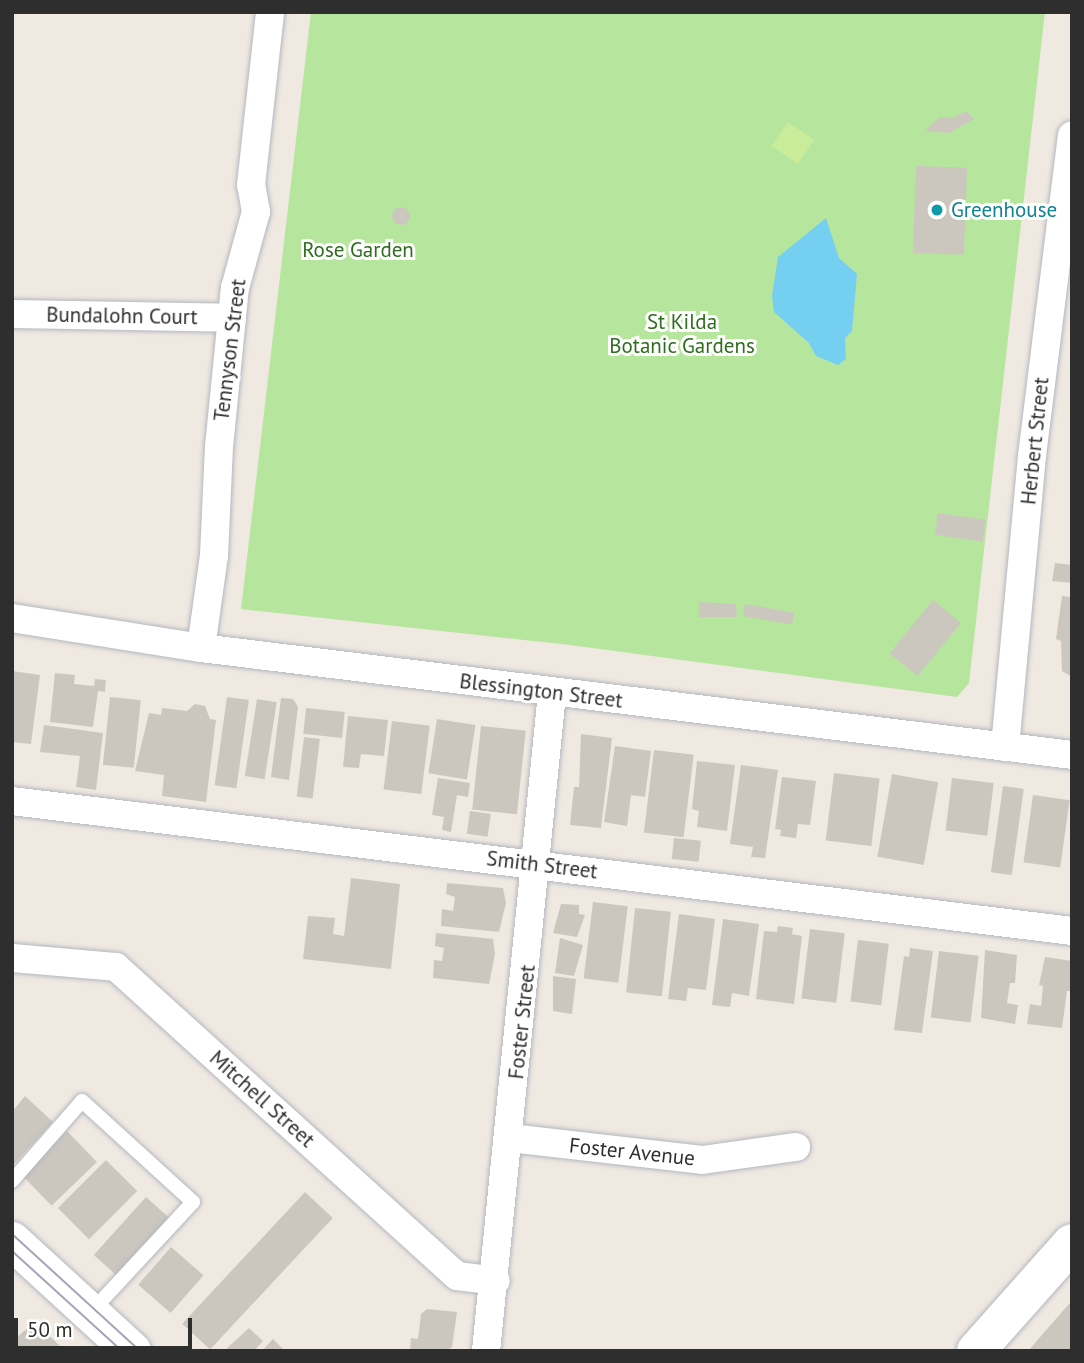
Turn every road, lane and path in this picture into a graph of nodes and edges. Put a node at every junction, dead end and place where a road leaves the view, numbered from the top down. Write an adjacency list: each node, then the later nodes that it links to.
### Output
1 (270, 12): 4 (street, Tennyson Street)
2 (1072, 135): 8 (street, Herbert Street)
3 (12, 314): 4 (street, Bundalohn Court)
4 (232, 318): 6 (street, Tennyson Street)
5 (12, 618): 6 (street, Blessington Street)
6 (201, 648): 7 (street, Blessington Street)
7 (552, 693): 8 (street, Blessington Street); 11 (street, Foster Street)
8 (1005, 747): 9 (street, Blessington Street)
9 (1072, 755)
10 (12, 801): 11 (street, Smith Street)
11 (538, 865): 12 (street, Smith Street); 14 (street, Foster Street)
12 (1072, 931)
13 (12, 958): 19 (street, Mitchell Street)
14 (510, 1138): 15 (street, Foster Avenue); 19 (street, Foster Street)
15 (796, 1147)
16 (12, 1181): 20 (lane)
17 (12, 1241): 20 (main road)
18 (1072, 1243): 23 (main road)
19 (496, 1281): 22 (street, Foster Street)
20 (91, 1313): 21 (main road)
21 (132, 1351)
22 (486, 1351)
23 (976, 1351)

